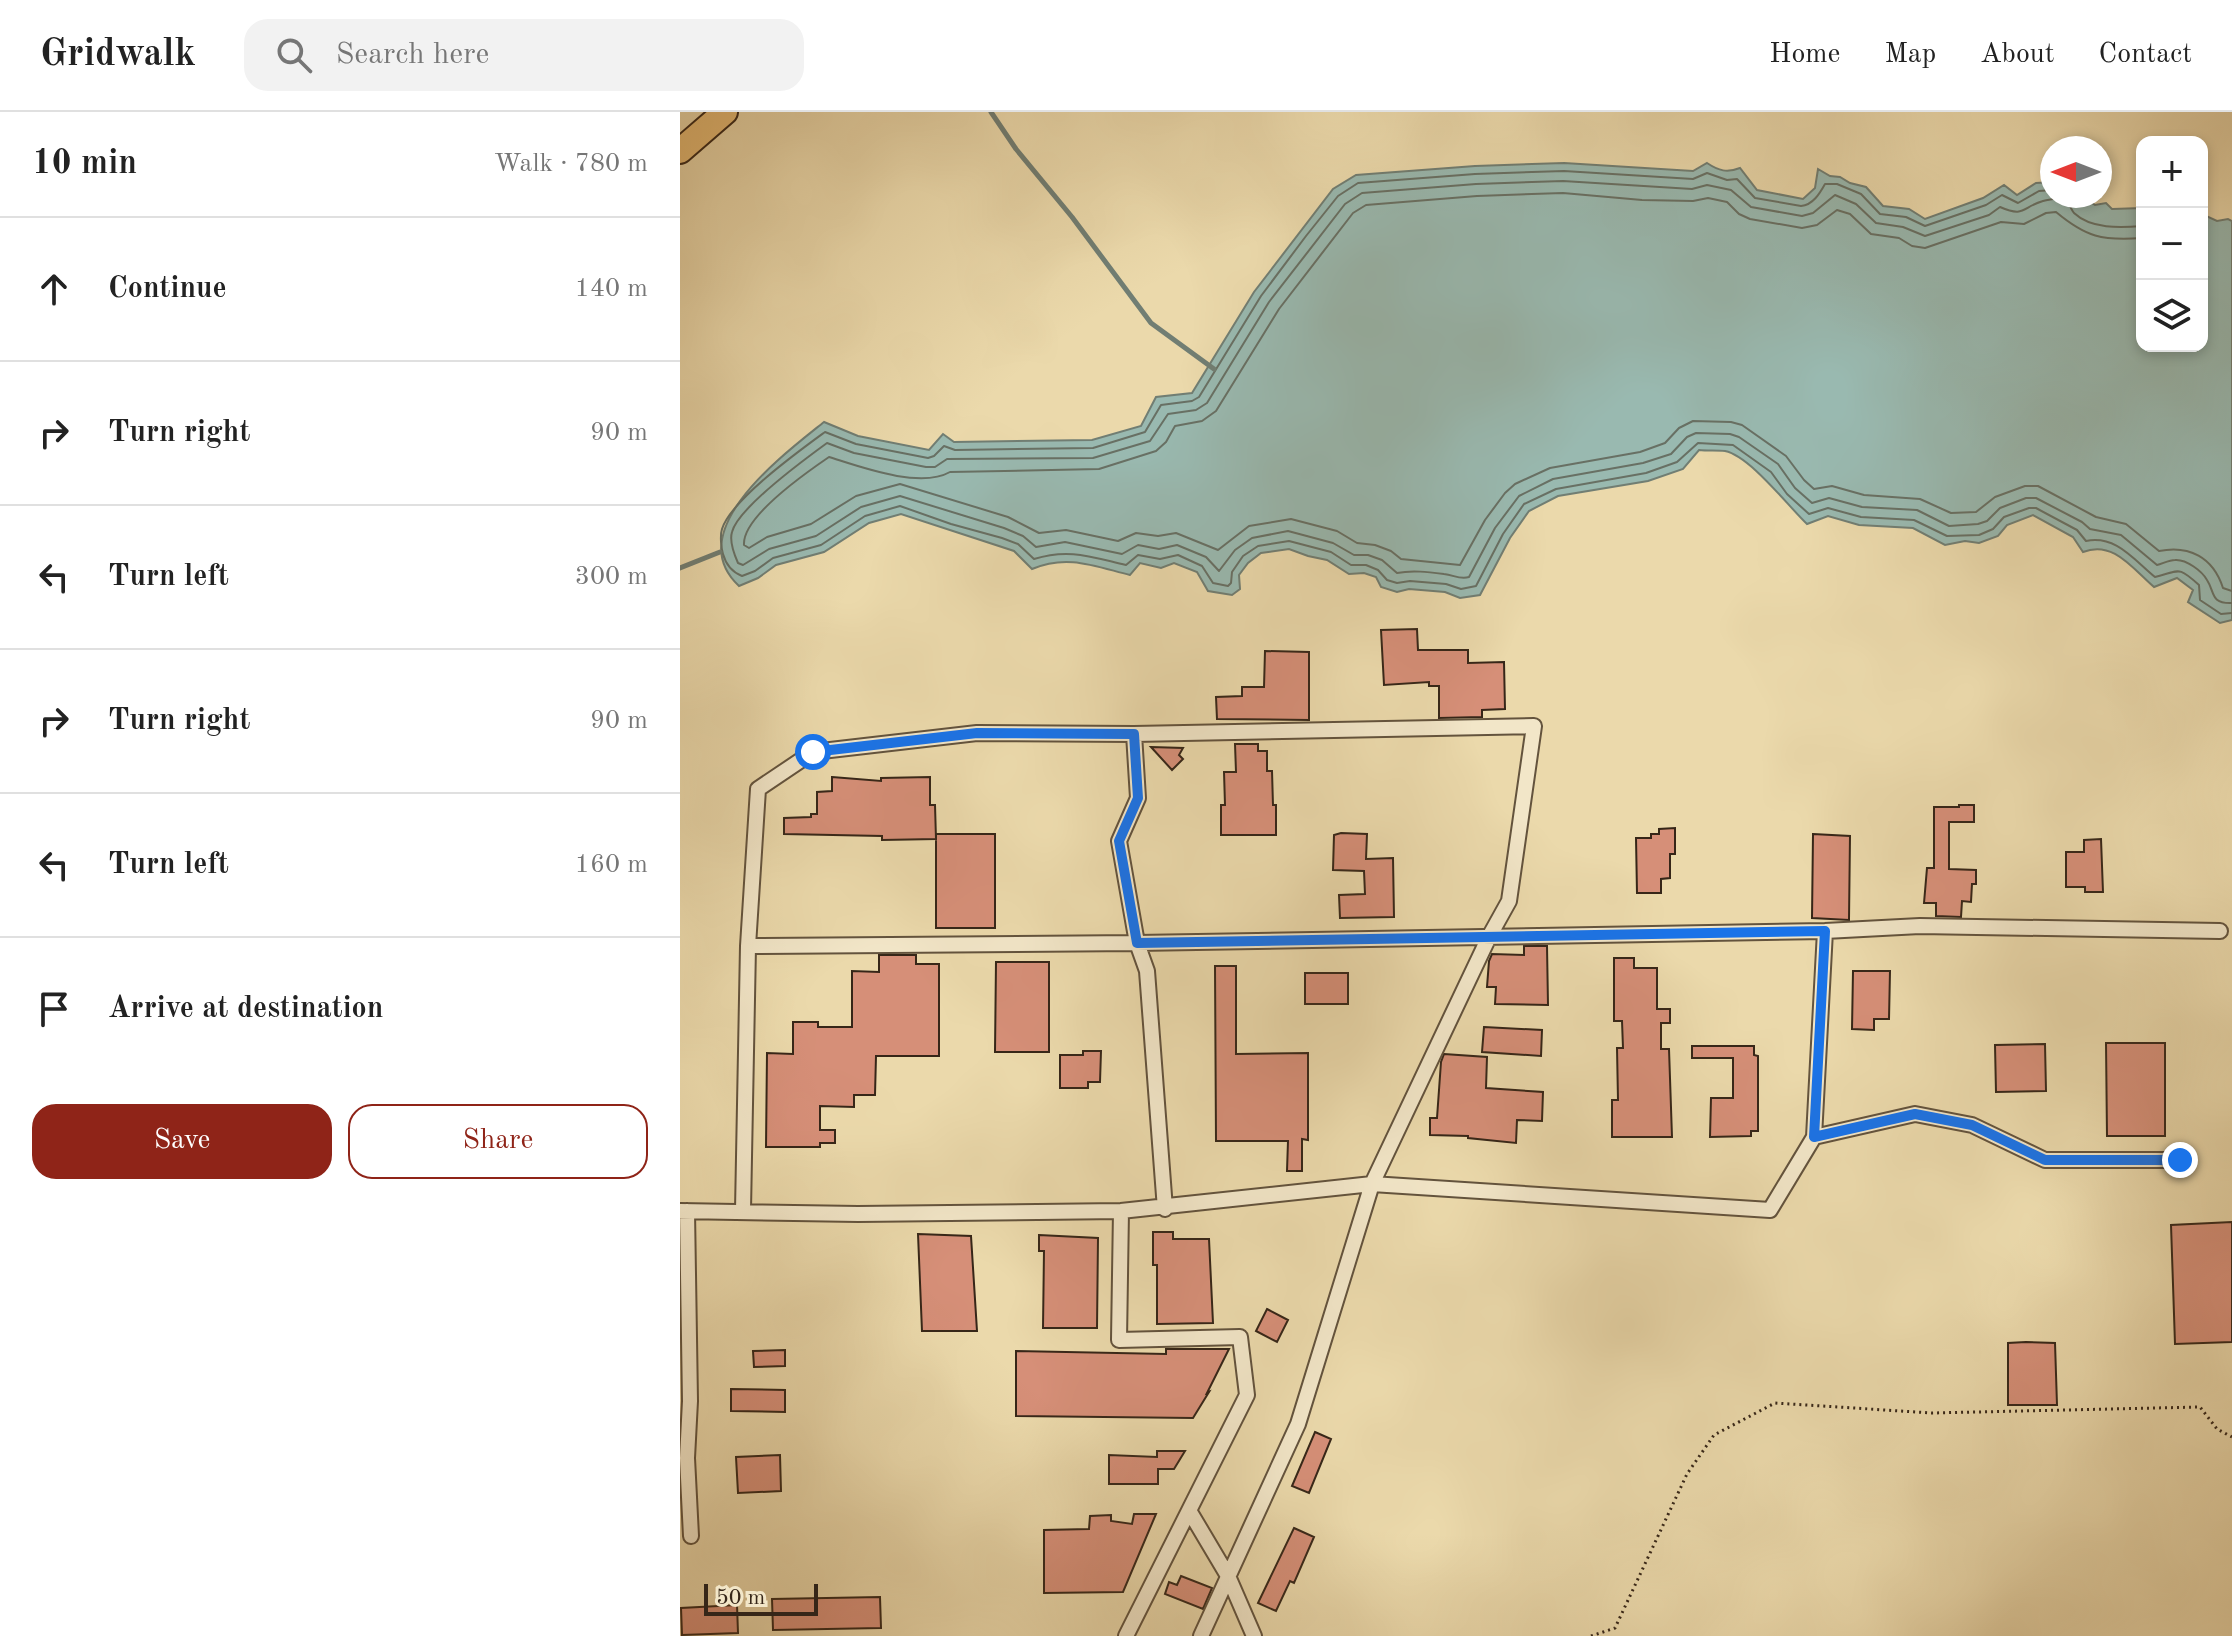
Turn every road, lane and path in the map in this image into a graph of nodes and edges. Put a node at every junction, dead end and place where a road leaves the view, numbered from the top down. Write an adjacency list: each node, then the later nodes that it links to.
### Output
1 (725, 112): 2 (highway)
2 (680, 151)
3 (1134, 734): 6 (street); 7 (street); 8 (street)
4 (1825, 931): 5 (street); 6 (street); 9 (street)
5 (2220, 931)
6 (1489, 937): 7 (street); 11 (street)
7 (1137, 943): 8 (street); 12 (street)
8 (748, 946): 13 (street)
9 (1814, 1137): 10 (street); 11 (street)
10 (2180, 1160)
11 (1372, 1184): 12 (street); 20 (street)
12 (1165, 1209): 15 (street)
13 (743, 1210): 14 (street); 15 (street)
14 (684, 1211): 16 (street)
15 (1121, 1211): 18 (street)
16 (685, 1401): 19 (street)
17 (2232, 1437): 24 (path)
18 (1190, 1512): 20 (street); 21 (street)
19 (691, 1536)
20 (1228, 1576): 22 (street); 23 (street)
21 (1126, 1636)
22 (1201, 1636)
23 (1254, 1636)
24 (1591, 1636)

